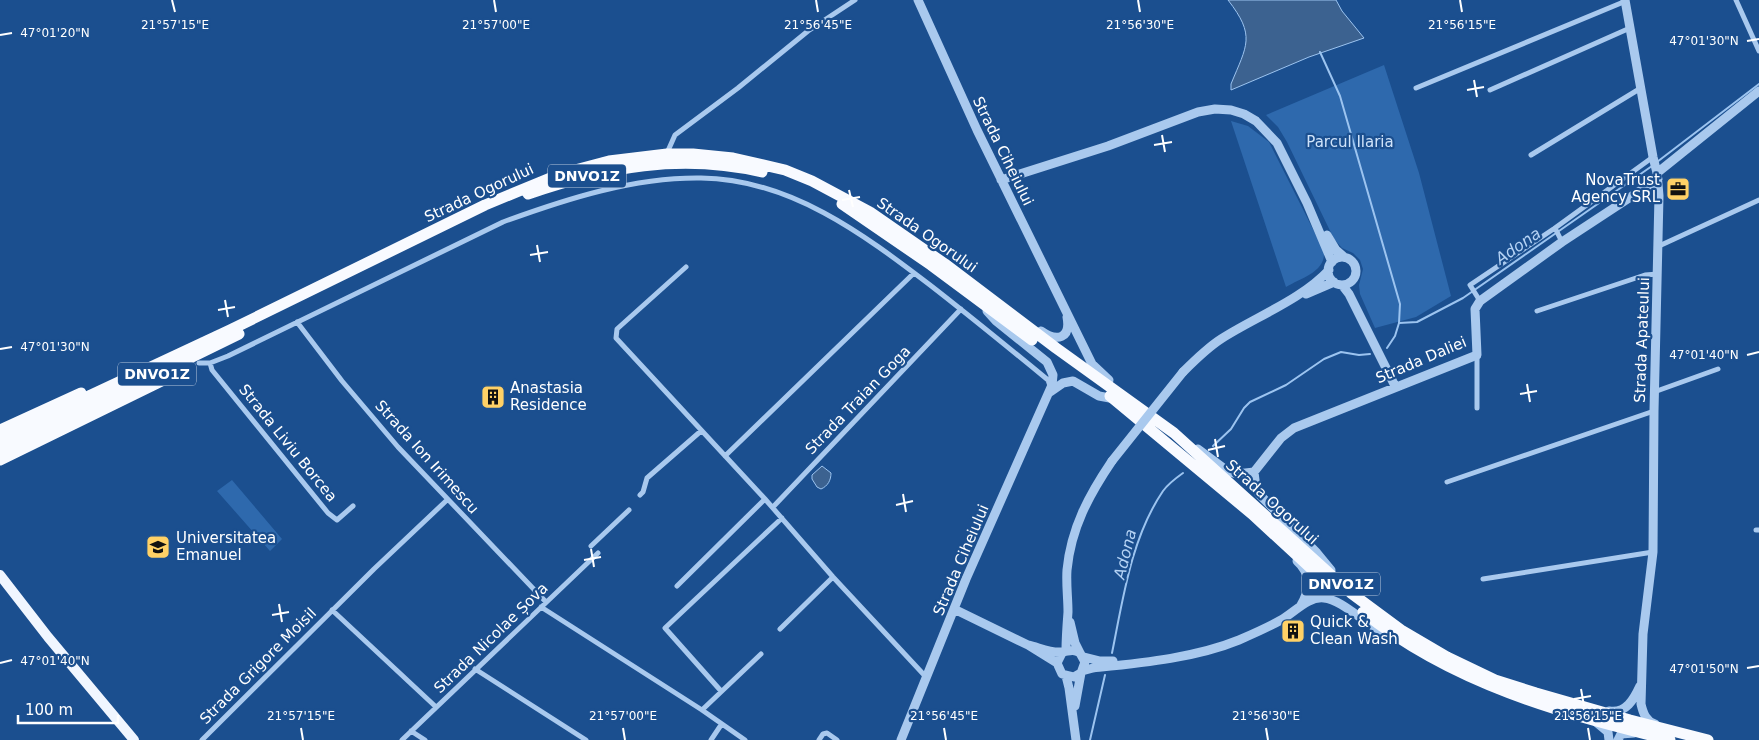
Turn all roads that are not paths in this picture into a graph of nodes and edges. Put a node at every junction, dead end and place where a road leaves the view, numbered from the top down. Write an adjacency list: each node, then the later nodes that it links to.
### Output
1 (855, 0): 11 (street)
2 (918, 0): 15 (street, Strada Ciheiului)
3 (1626, 0): 5 (street, Strada Apateului); 7 (street)
4 (1736, 0): 6 (street)
5 (1630, 28): 8 (street, Strada Apateului); 9 (street)
6 (1759, 51)
7 (1416, 88)
8 (1641, 88): 12 (street); 13 (street, Strada Apateului)
9 (1490, 90)
10 (1759, 91): 14 (street)
11 (667, 154): 28 (highway, Strada Ogorului / DNVO1Z); 38 (highway, Strada Ogorului / DNVO1Z)
12 (1531, 156)
13 (1653, 157): 14 (street, Strada Apateului); 18 (street)
14 (1658, 176): 19 (street); 20 (street, Strada Apateului)
15 (1001, 180): 17 (street); 34 (street, Strada Ciheiului)
16 (1759, 200): 20 (street)
17 (1307, 203): 21 (street); 22 (street)
18 (1555, 228): 19 (street); 30 (street)
19 (1562, 242): 30 (street)
20 (1659, 246): 25 (street, Strada Apateului)
21 (1344, 257): 22 (street); 26 (street)
22 (1330, 266): 27 (street); 31 (street)
23 (686, 267): 51 (street)
24 (914, 273): 32 (street); 35 (street); 55 (street)
25 (1658, 274): 33 (street); 44 (street, Strada Apateului)
26 (1354, 278): 27 (street); 37 (street)
27 (1338, 283): 31 (street); 37 (street)
28 (973, 285): 34 (street); 47 (highway, Strada Ogorului / DNVO1Z)
29 (976, 300): 36 (highway, Strada Ogorului / DNVO1Z); 43 (street, Strada Ciheiului); 45 (highway, Strada Ogorului / DNVO1Z)
30 (1480, 300): 39 (street, Strada Daliei)
31 (1278, 306): 79 (street, bridge)
32 (961, 309): 43 (street); 63 (street, Strada Traian Goga)
33 (1536, 311)
34 (1067, 312): 47 (street, Strada Ciheiului)
35 (297, 322): 40 (street); 61 (street, Strada Ion Irimescu)
36 (250, 328): 40 (highway); 49 (highway, Strada Ogorului / DNVO1Z)
37 (1368, 331): 42 (street)
38 (193, 347): 49 (highway, Strada Ogorului / DNVO1Z); 50 (highway)
39 (1477, 354): 42 (street, Strada Daliei); 46 (street)
40 (204, 363): 56 (highway); 62 (street, Strada Liviu Borcea)
41 (1718, 369): 44 (street)
42 (1395, 386): 57 (street, Strada Daliei)
43 (1050, 392): 45 (street); 77 (street, Strada Ciheiului)
44 (1654, 392): 48 (street, Strada Apateului)
45 (1115, 399): 65 (highway, Strada Ogorului / DNVO1Z)
46 (1477, 408)
47 (1143, 410): 52 (highway, Strada Ogorului / DNVO1Z)
48 (1654, 411): 58 (street); 68 (street, Strada Apateului)
49 (62, 416): 53 (highway, Strada Ogorului / DNVO1Z); 54 (highway, Strada Ogorului / DNVO1Z)
50 (0, 430)
51 (701, 431): 55 (street); 59 (street)
52 (1174, 434): 57 (street); 73 (highway, Strada Ogorului / DNVO1Z)
53 (0, 441)
54 (0, 451)
55 (725, 456): 60 (street)
56 (0, 460)
57 (1254, 472): 73 (street)
58 (1447, 482)
59 (640, 495)
60 (765, 499): 63 (street); 74 (street)
61 (447, 500): 75 (street, Strada Ion Irimescu); 78 (street, Strada Grigore Moisil)
62 (353, 506)
63 (772, 507): 66 (street)
64 (628, 510): 67 (street)
65 (1252, 514): 76 (street); 81 (highway, Strada Ogorului / DNVO1Z)
66 (782, 518): 71 (street); 93 (street)
67 (591, 546)
68 (1653, 552): 72 (street); 92 (street, Strada Apateului)
69 (598, 553): 75 (street, Strada Nicolae Șova)
70 (0, 575): 102 (main road)
71 (833, 577): 80 (street); 91 (street)
72 (1483, 579)
73 (1337, 581): 94 (highway, Strada Ogorului / DNVO1Z)
74 (678, 586)
75 (543, 604): 88 (street, Strada Nicolae Șova); 96 (street, Strada Ion Irimescu)
76 (1300, 608): 81 (street); 86 (street)
77 (954, 609): 82 (street); 91 (street, Strada Ciheiului)
78 (332, 610): 95 (street, Strada Grigore Moisil); 103 (street, Strada Grigore Moisil)
79 (1068, 612): 83 (street); 85 (street)
80 (780, 629)
81 (1397, 638): 98 (highway, Strada Ogorului / DNVO1Z)
82 (1028, 645): 83 (street); 87 (street)
83 (1064, 652): 85 (street); 87 (street)
84 (761, 654): 93 (street)
85 (1082, 655): 86 (street); 89 (street)
86 (1131, 662): 89 (street)
87 (1057, 664): 90 (street)
88 (475, 669): 95 (street, Strada Nicolae Șova); 106 (street)
89 (1082, 672): 90 (street); 97 (street)
90 (1066, 676): 97 (street)
91 (926, 677): 111 (street, Strada Ciheiului)
92 (1642, 683): 94 (street); 116 (street, Strada Apateului)
93 (721, 691): 96 (street)
94 (1580, 706): 116 (highway, Strada Ogorului / DNVO1Z)
95 (436, 707): 100 (street, Strada Nicolae Șova)
96 (702, 710): 99 (street, Strada Ion Irimescu)
97 (1073, 716): 112 (street)
98 (1596, 722): 101 (highway, Strada Ogorului / DNVO1Z); 113 (street)
99 (721, 724): 107 (street); 108 (street, Strada Ion Irimescu)
100 (411, 731): 104 (street, Strada Nicolae Șova); 105 (street)
101 (1644, 734): 114 (street); 115 (highway, Strada Ogorului / DNVO1Z)
102 (134, 740)
103 (202, 740)
104 (402, 740)
105 (425, 740)
106 (586, 740)
107 (711, 740)
108 (745, 740)
109 (819, 740): 110 (street)
110 (837, 740)
111 (901, 740)
112 (1076, 740)
113 (1609, 740)
114 (1618, 740)
115 (1670, 740)
116 (1708, 740)

